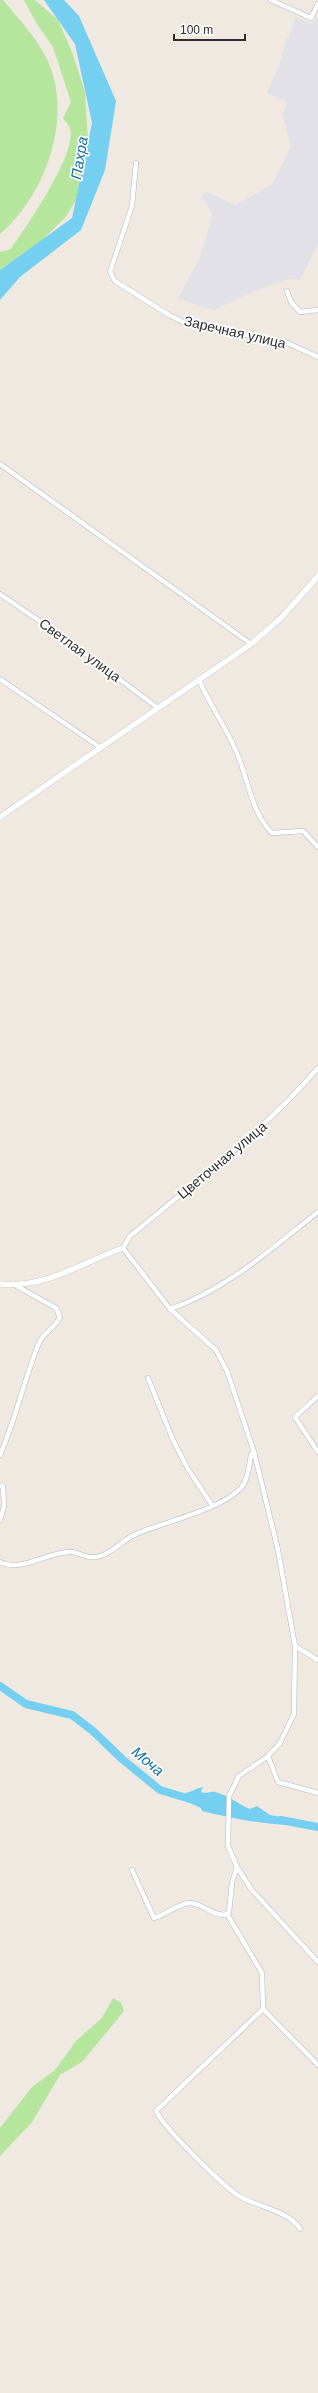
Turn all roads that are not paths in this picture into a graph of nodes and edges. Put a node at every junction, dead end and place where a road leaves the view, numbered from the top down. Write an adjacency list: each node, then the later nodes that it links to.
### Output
1 (271, 0): 2 (street)
2 (318, 4)
3 (136, 163): 6 (street, Заречная улица)
4 (287, 291): 5 (street)
5 (318, 310)
6 (318, 357)
7 (0, 464): 10 (street)
8 (318, 576): 10 (street)
9 (0, 594): 13 (street, Светлая улица)
10 (251, 644): 12 (street)
11 (0, 678): 14 (street)
12 (199, 680): 13 (street); 16 (street)
13 (158, 708): 14 (street)
14 (101, 748): 15 (street)
15 (0, 817)
16 (318, 846)
17 (318, 1068): 19 (street, Цветочная улица)
18 (318, 1212): 22 (street)
19 (124, 1248): 21 (street); 22 (street)
20 (0, 1284): 21 (street)
21 (15, 1285): 27 (street)
22 (170, 1309): 25 (street)
23 (148, 1378): 29 (street)
24 (318, 1396): 26 (street)
25 (254, 1452): 29 (street); 32 (street)
26 (318, 1452)
27 (0, 1455)
28 (0, 1486): 30 (street)
29 (212, 1505): 31 (street)
30 (0, 1520)
31 (0, 1562)
32 (295, 1646): 33 (street); 34 (street)
33 (318, 1660)
34 (268, 1756): 35 (street); 36 (street)
35 (318, 1793)
36 (237, 1867): 38 (street); 39 (street)
37 (132, 1870): 38 (street)
38 (227, 1914): 40 (street)
39 (318, 1962)
40 (263, 2009): 41 (street); 42 (street)
41 (318, 2065)
42 (300, 2229)

